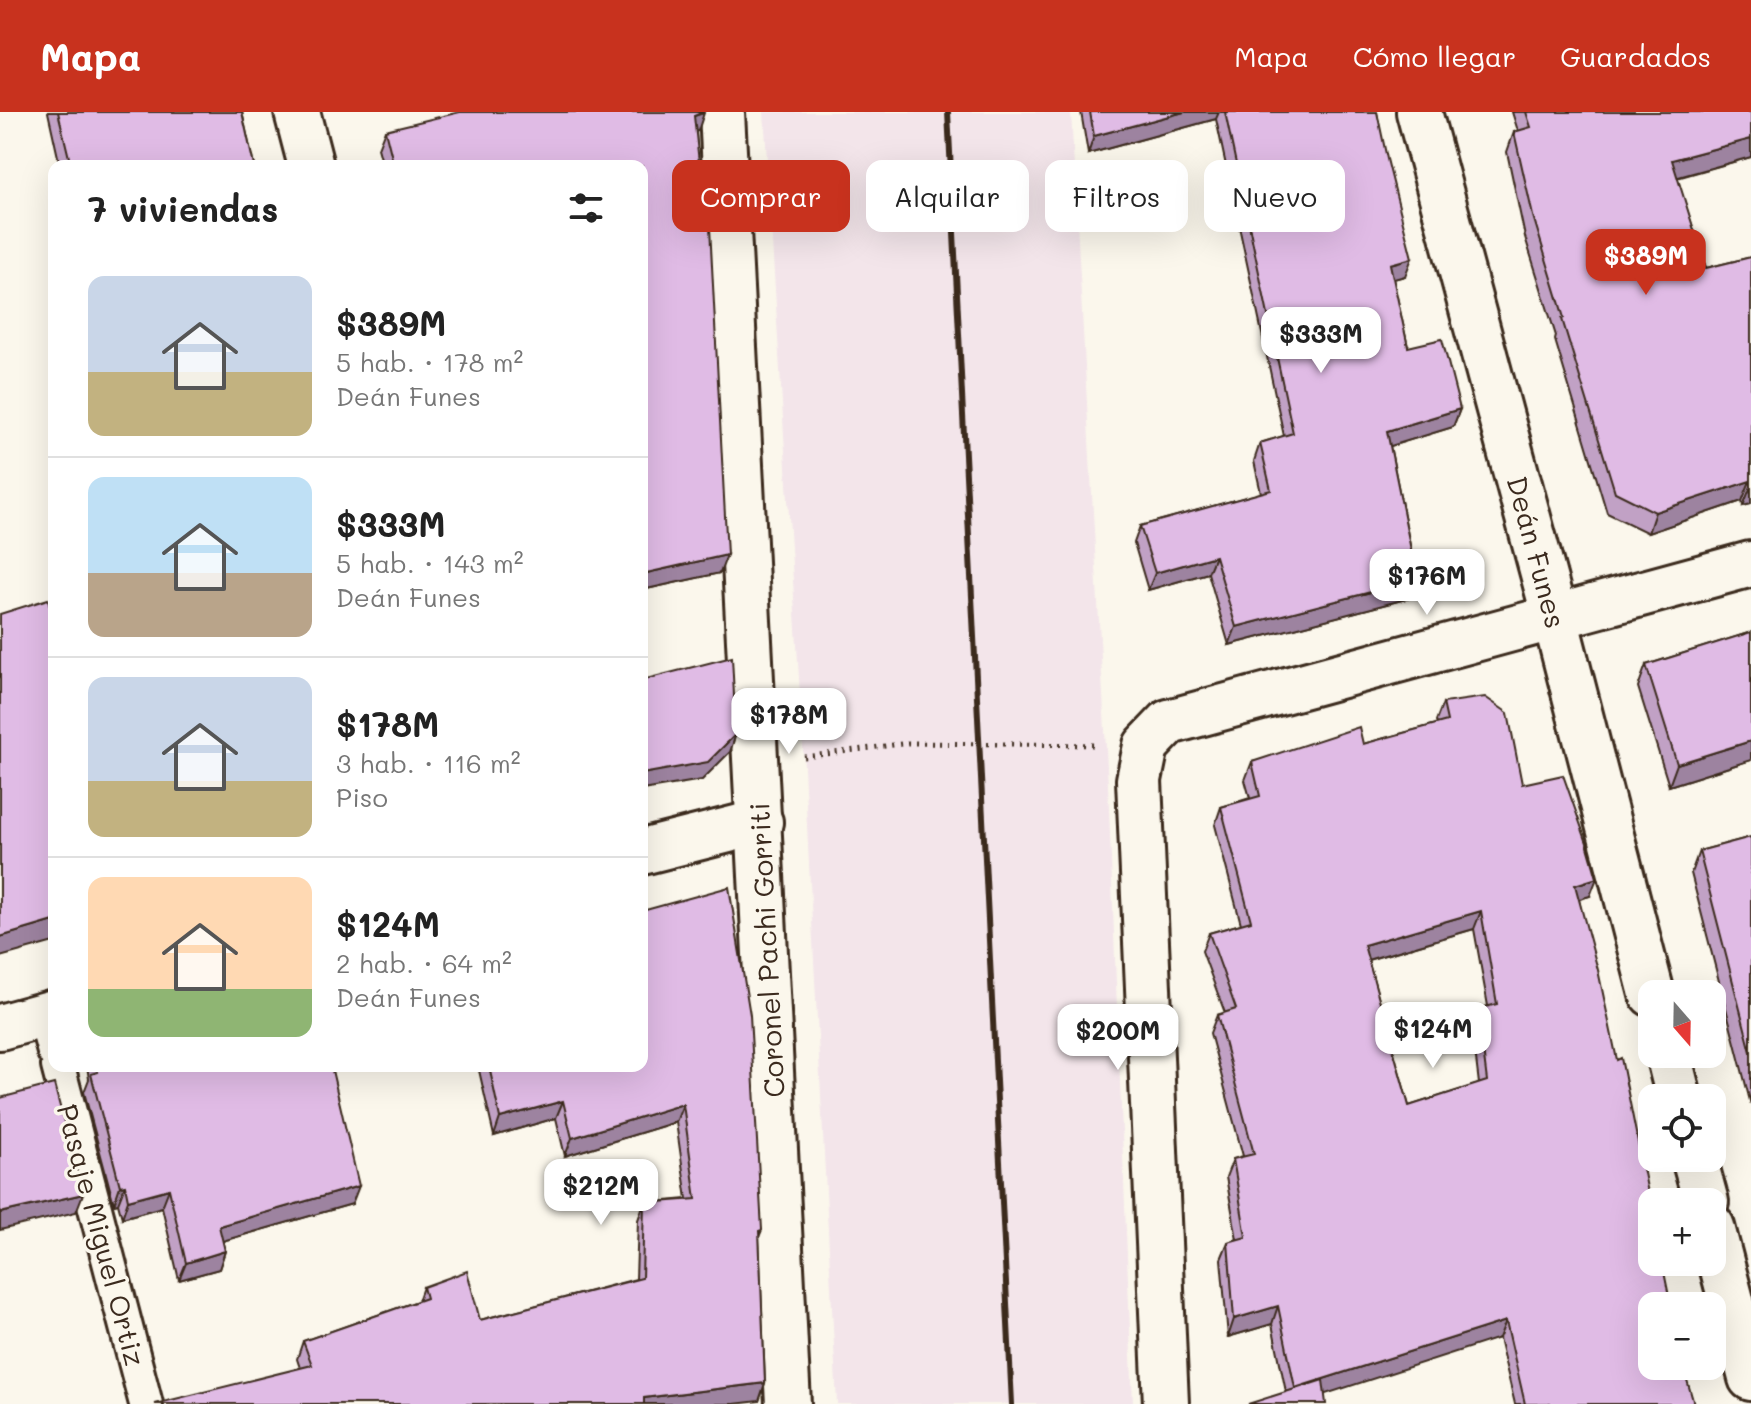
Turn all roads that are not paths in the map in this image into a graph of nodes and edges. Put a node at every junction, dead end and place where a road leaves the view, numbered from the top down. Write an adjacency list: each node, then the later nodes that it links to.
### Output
1 (297, 112): 4 (street)
2 (722, 112): 7 (street, Coronel Pachi Gorriti)
3 (1419, 112): 6 (street, Deán Funes)
4 (309, 160)
5 (1751, 564): 6 (street)
6 (1555, 618): 9 (street, Deán Funes); 17 (street)
7 (760, 822): 8 (street); 16 (street, Coronel Pachi Gorriti)
8 (648, 850)
9 (1648, 980)
10 (48, 1026): 11 (street)
11 (0, 1027)
12 (60, 1072): 15 (lane, Pasaje Miguel Ortiz)
13 (1725, 1276): 14 (street)
14 (1751, 1378)
15 (146, 1404)
16 (788, 1404)
17 (1166, 1404)

